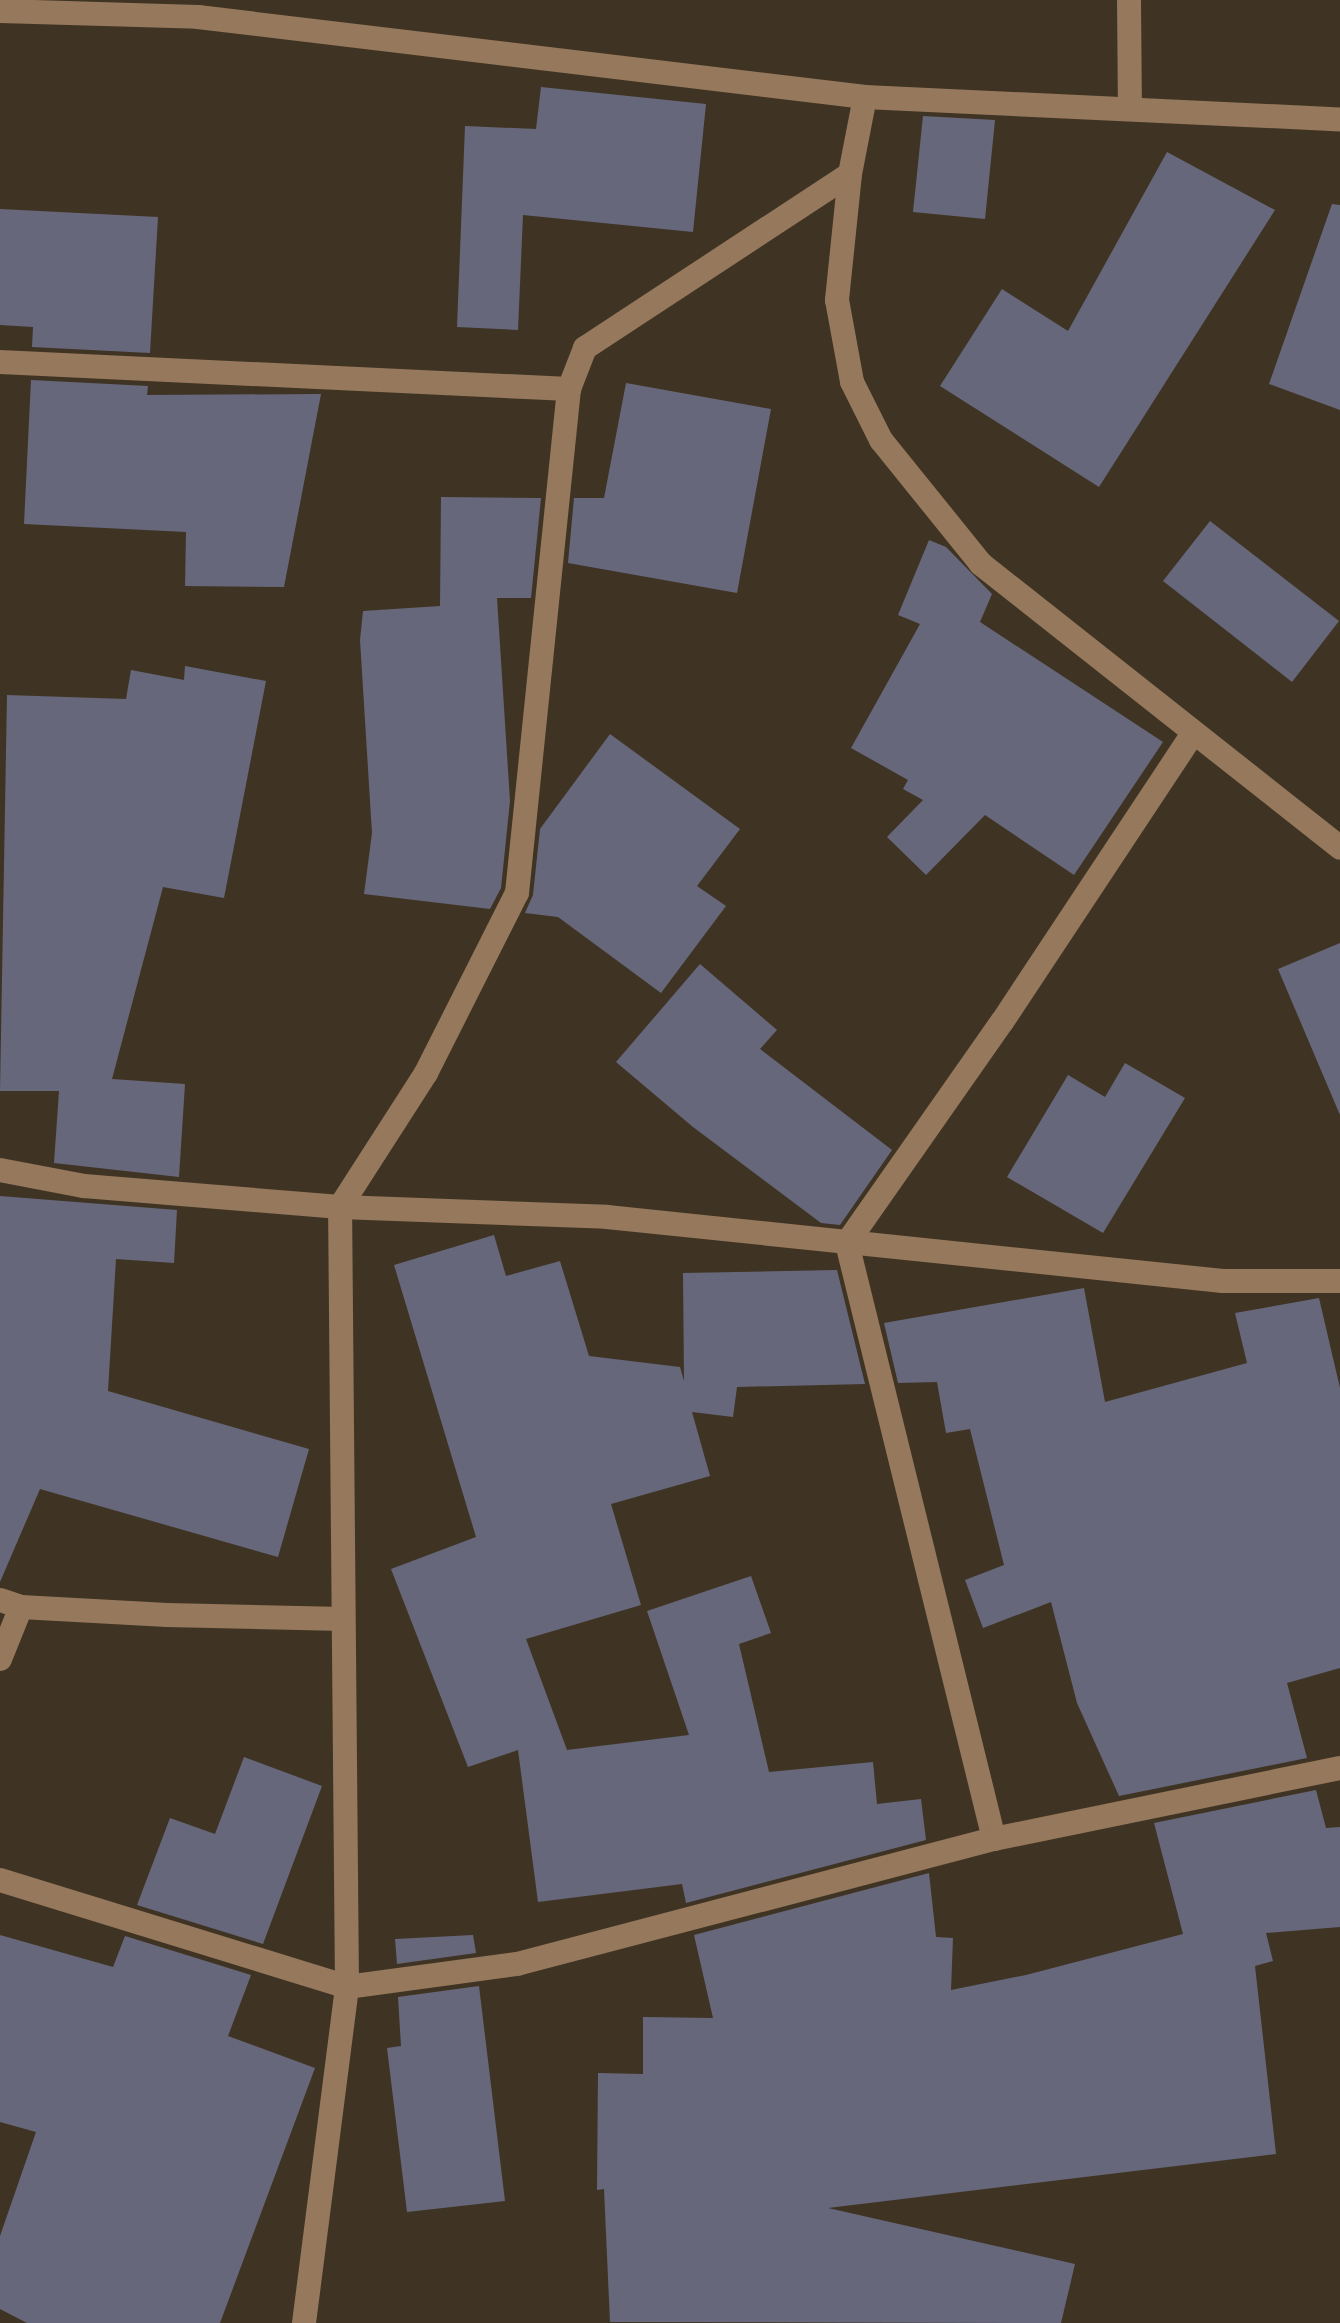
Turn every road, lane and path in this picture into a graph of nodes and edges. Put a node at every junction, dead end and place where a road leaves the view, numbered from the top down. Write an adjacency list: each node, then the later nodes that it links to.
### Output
1 (1129, 0): 5 (street)
2 (198, 9): 3 (street); 4 (street)
3 (0, 11)
4 (865, 97): 5 (street); 7 (street)
5 (1130, 105): 6 (street)
6 (1340, 118)
7 (850, 174): 9 (street); 10 (street)
8 (0, 362): 9 (street)
9 (569, 388): 13 (street)
10 (1193, 733): 11 (street); 14 (street)
11 (1340, 848)
12 (0, 1170): 13 (street)
13 (340, 1207): 14 (street); 17 (street)
14 (847, 1243): 15 (street); 20 (street)
15 (1340, 1281)
16 (11, 1603): 17 (street); 18 (street)
17 (344, 1619): 22 (street)
18 (0, 1660)
19 (1340, 1768): 20 (street)
20 (994, 1839): 22 (street)
21 (0, 1880): 22 (street)
22 (347, 1987): 23 (street)
23 (304, 2323)

